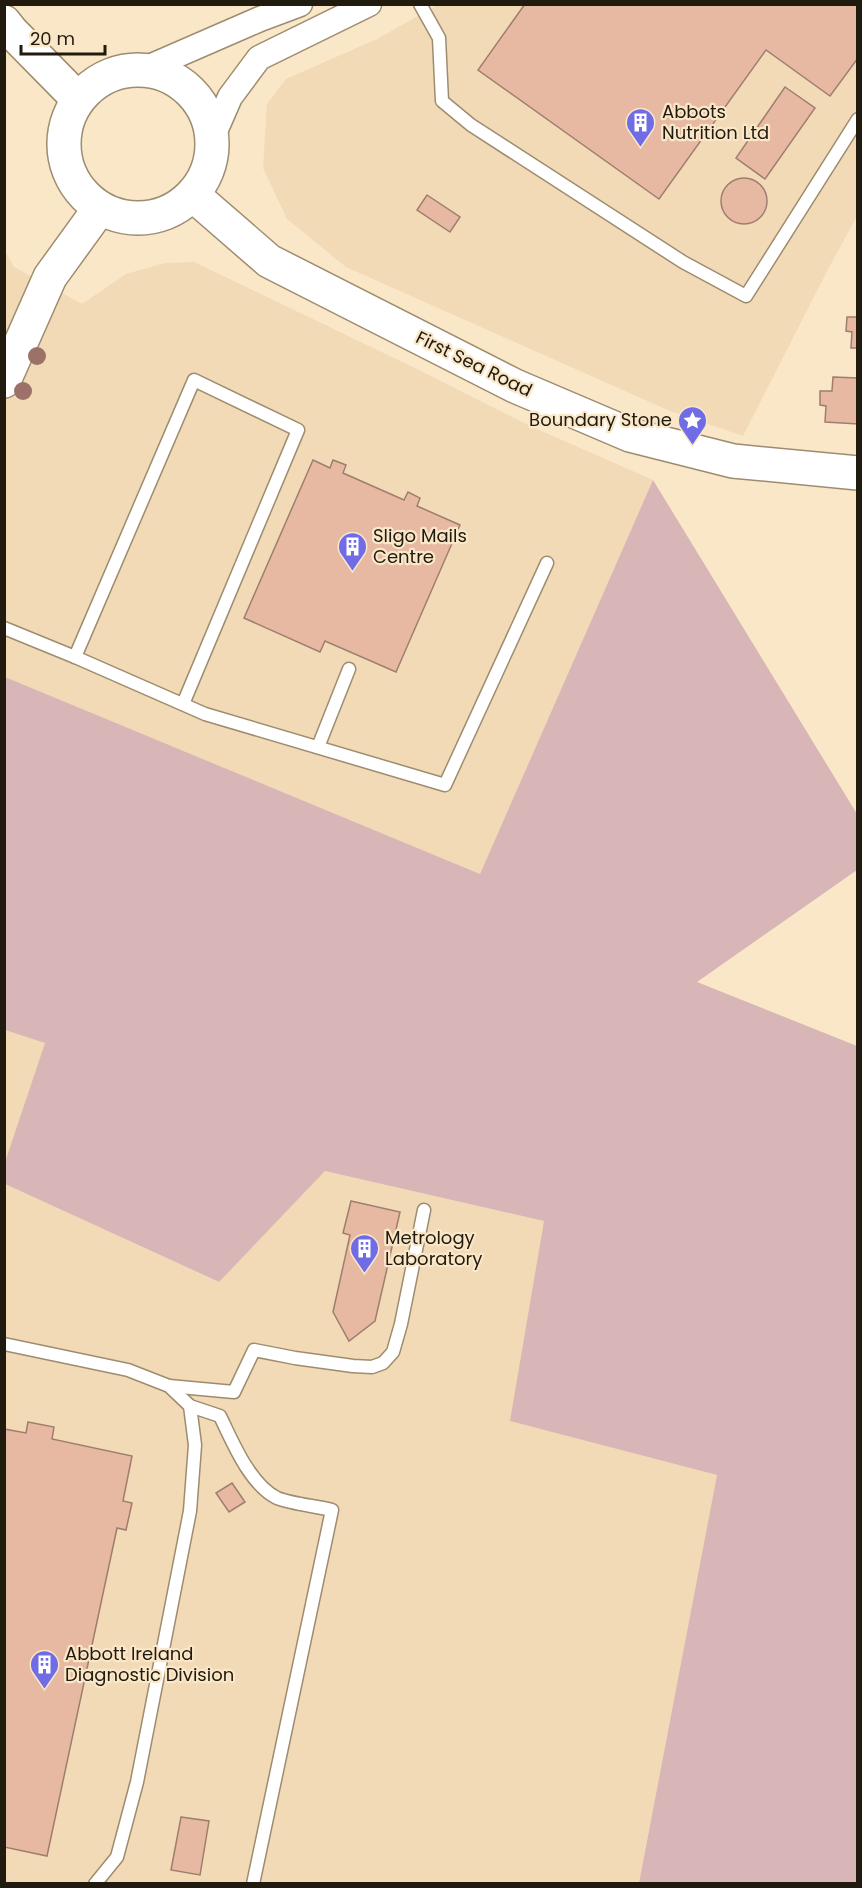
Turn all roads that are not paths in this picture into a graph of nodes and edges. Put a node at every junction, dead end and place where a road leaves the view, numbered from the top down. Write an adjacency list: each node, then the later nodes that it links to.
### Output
1 (300, 4): 5 (street)
2 (369, 4): 8 (street)
3 (420, 4): 7 (lane)
4 (4, 22): 6 (street)
5 (145, 69): 6 (street); 8 (street)
6 (78, 99): 10 (street)
7 (858, 119)
8 (213, 136): 9 (street)
9 (193, 195): 10 (street); 12 (street, First Sea Road)
10 (100, 208): 11 (street)
11 (4, 381)
12 (858, 473)
13 (547, 563): 18 (lane)
14 (4, 628): 15 (lane)
15 (75, 657): 17 (lane); 17 (lane)
16 (349, 669): 18 (lane)
17 (183, 704): 18 (lane)
18 (318, 747)
19 (424, 1210): 21 (lane)
20 (4, 1344): 21 (lane)
21 (169, 1386): 22 (lane)
22 (190, 1406): 23 (lane); 24 (lane)
23 (95, 1884)
24 (253, 1884)

